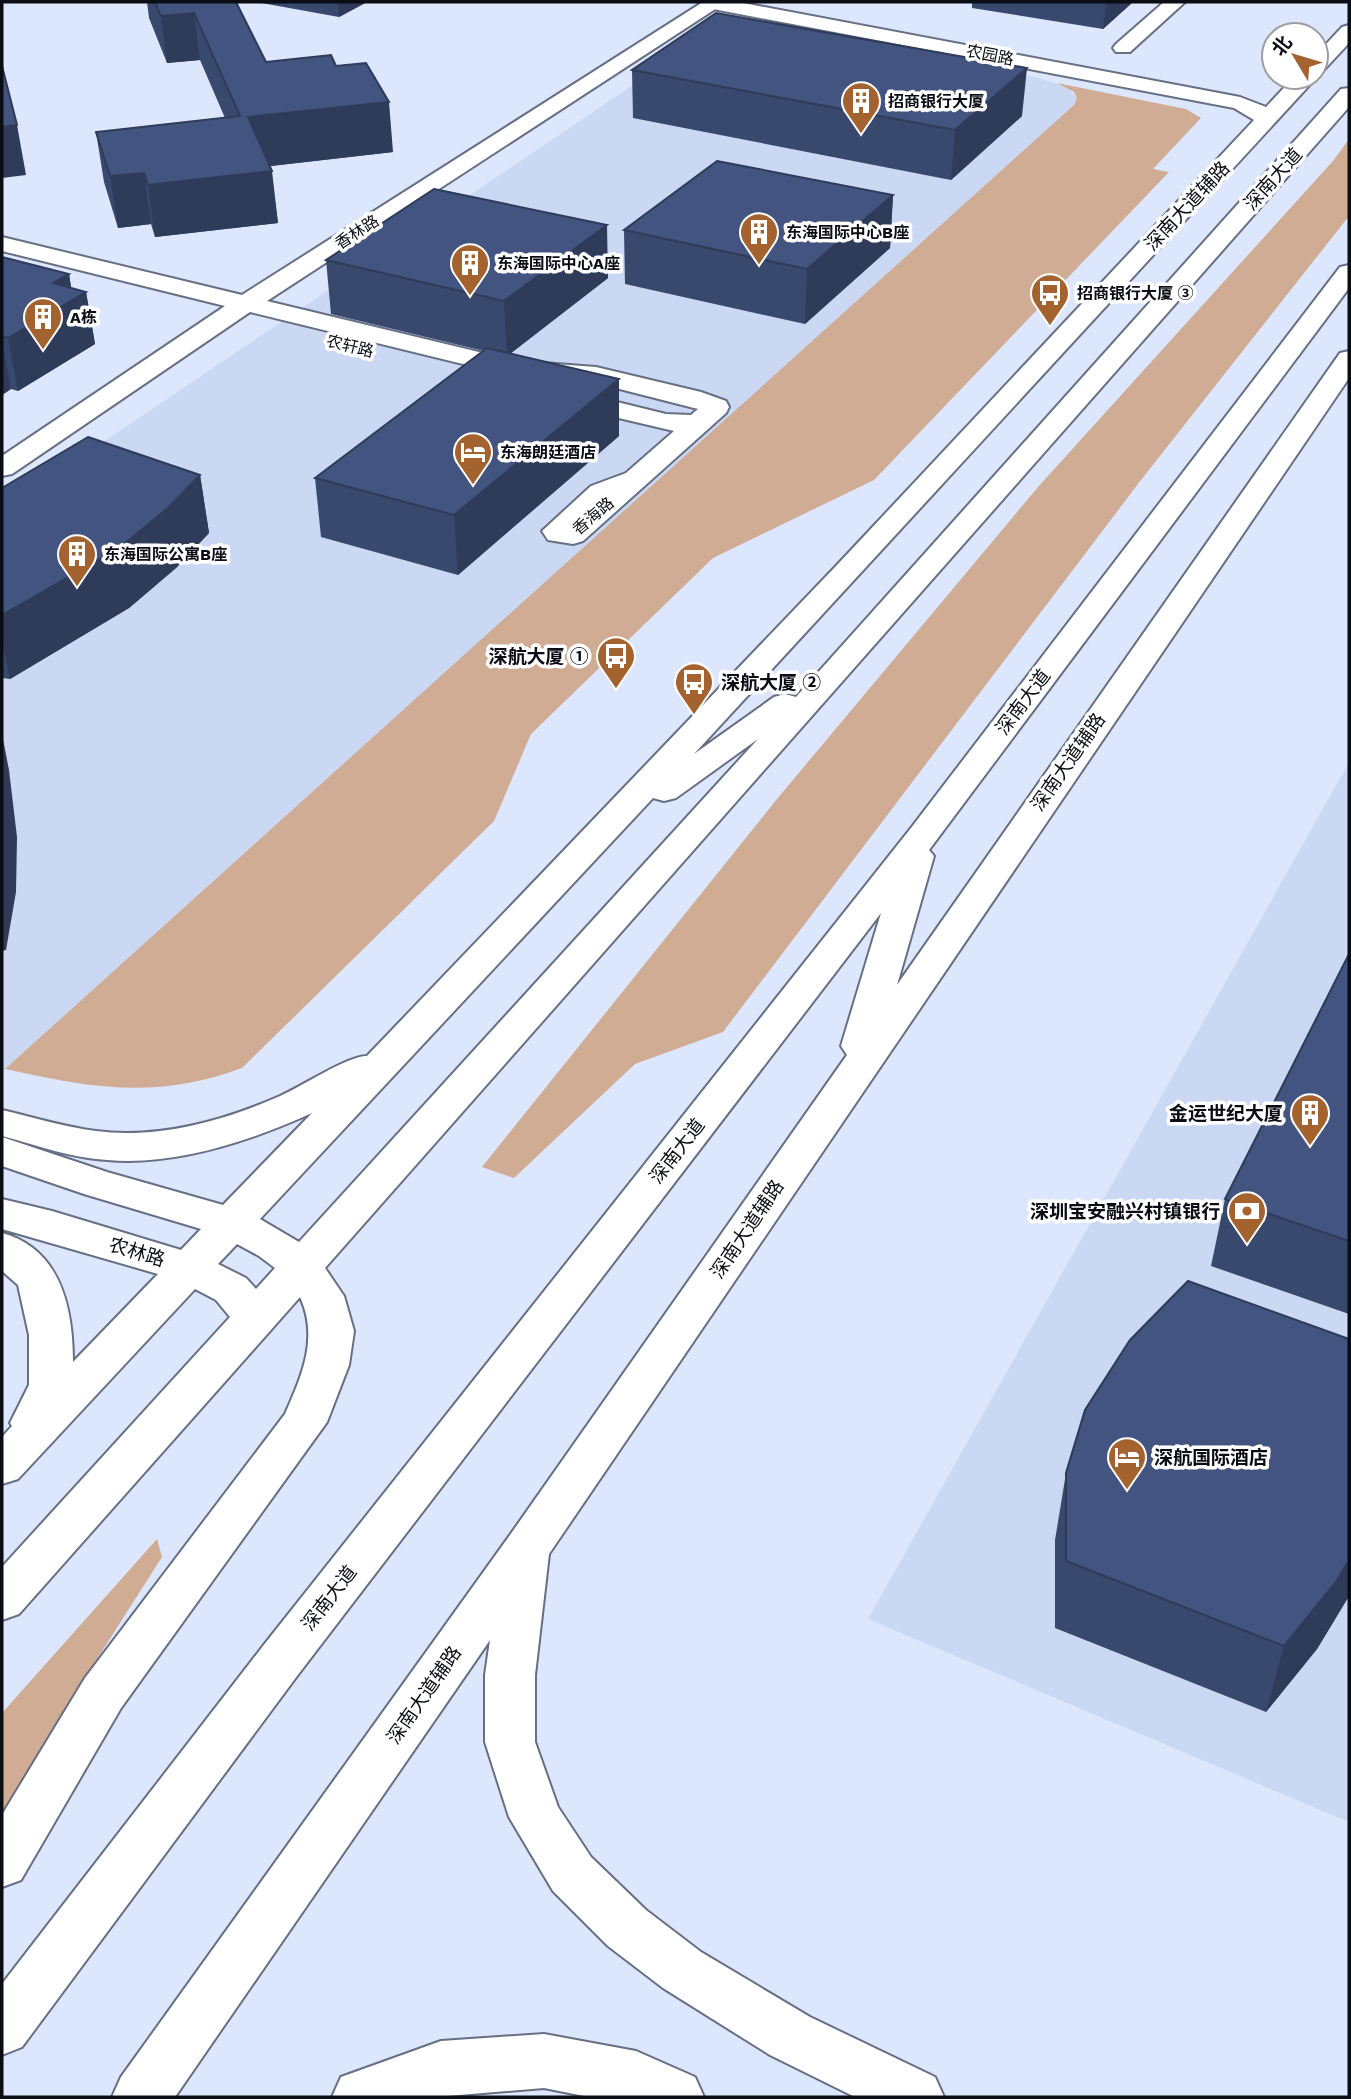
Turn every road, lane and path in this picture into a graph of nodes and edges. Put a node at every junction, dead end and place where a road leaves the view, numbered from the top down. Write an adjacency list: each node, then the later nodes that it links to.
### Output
1 (681, 2): 18 (main road, 香林路)
2 (712, 2): 6 (main road, 农园路); 18 (main road, 香林路)
3 (765, 2): 6 (main road, 农园路)
4 (1175, 2): 8 (main road)
5 (1348, 21): 7 (main road)
6 (900, 32): 9 (main road, 农园路)
7 (1330, 47)
8 (1123, 48)
9 (1122, 74): 10 (main road, 农园路); 13 (main road, 农园路)
10 (1280, 91)
11 (1293, 91): 13 (main road, 深南大道辅路)
12 (1349, 94): 17 (main road, 深南大道)
13 (1266, 121): 20 (main road, 深南大道辅路)
14 (2, 244): 18 (main road, 农轩路)
15 (2, 261): 18 (main road, 农轩路)
16 (1349, 272): 24 (main road, 深南大道)
17 (1167, 299): 20 (main road); 26 (main road, 深南大道)
18 (231, 303): 21 (main road, 香林路); 22 (main road, 农轩路); 22 (main road, 农轩路); 23 (main road, 香林路)
19 (1345, 365): 24 (main road); 30 (main road, 深南大道辅路)
20 (1012, 394): 28 (main road, 深南大道辅路)
21 (59, 399)
22 (692, 417): 25 (main road)
23 (2, 468)
24 (1193, 478): 27 (main road, 深南大道)
25 (636, 479)
26 (847, 660): 28 (main road); 36 (main road, 深南大道)
27 (923, 835): 30 (main road); 43 (main road, 深南大道)
28 (590, 845): 29 (main road, 深南大道辅路)
29 (407, 1040): 31 (main road); 34 (main road, 深南大道辅路)
30 (851, 1079): 40 (main road, 深南大道辅路)
31 (2, 1123)
32 (2, 1151): 34 (main road)
33 (2, 1214): 37 (main road, 农林路)
34 (233, 1222): 36 (main road); 37 (main road, 深南大道辅路)
35 (2, 1248): 39 (main road)
36 (301, 1267): 38 (main road, 深南大道); 42 (main road)
37 (190, 1268): 38 (main road, 农林路); 39 (main road, 深南大道辅路)
38 (256, 1319): 41 (main road, 深南大道)
39 (12, 1455)
40 (527, 1549): 44 (main road, 深南大道辅路); 47 (main road)
41 (2, 1600)
42 (2, 1863)
43 (9, 2023)
44 (141, 2097)
45 (361, 2097): 46 (main road)
46 (675, 2097)
47 (915, 2097)

